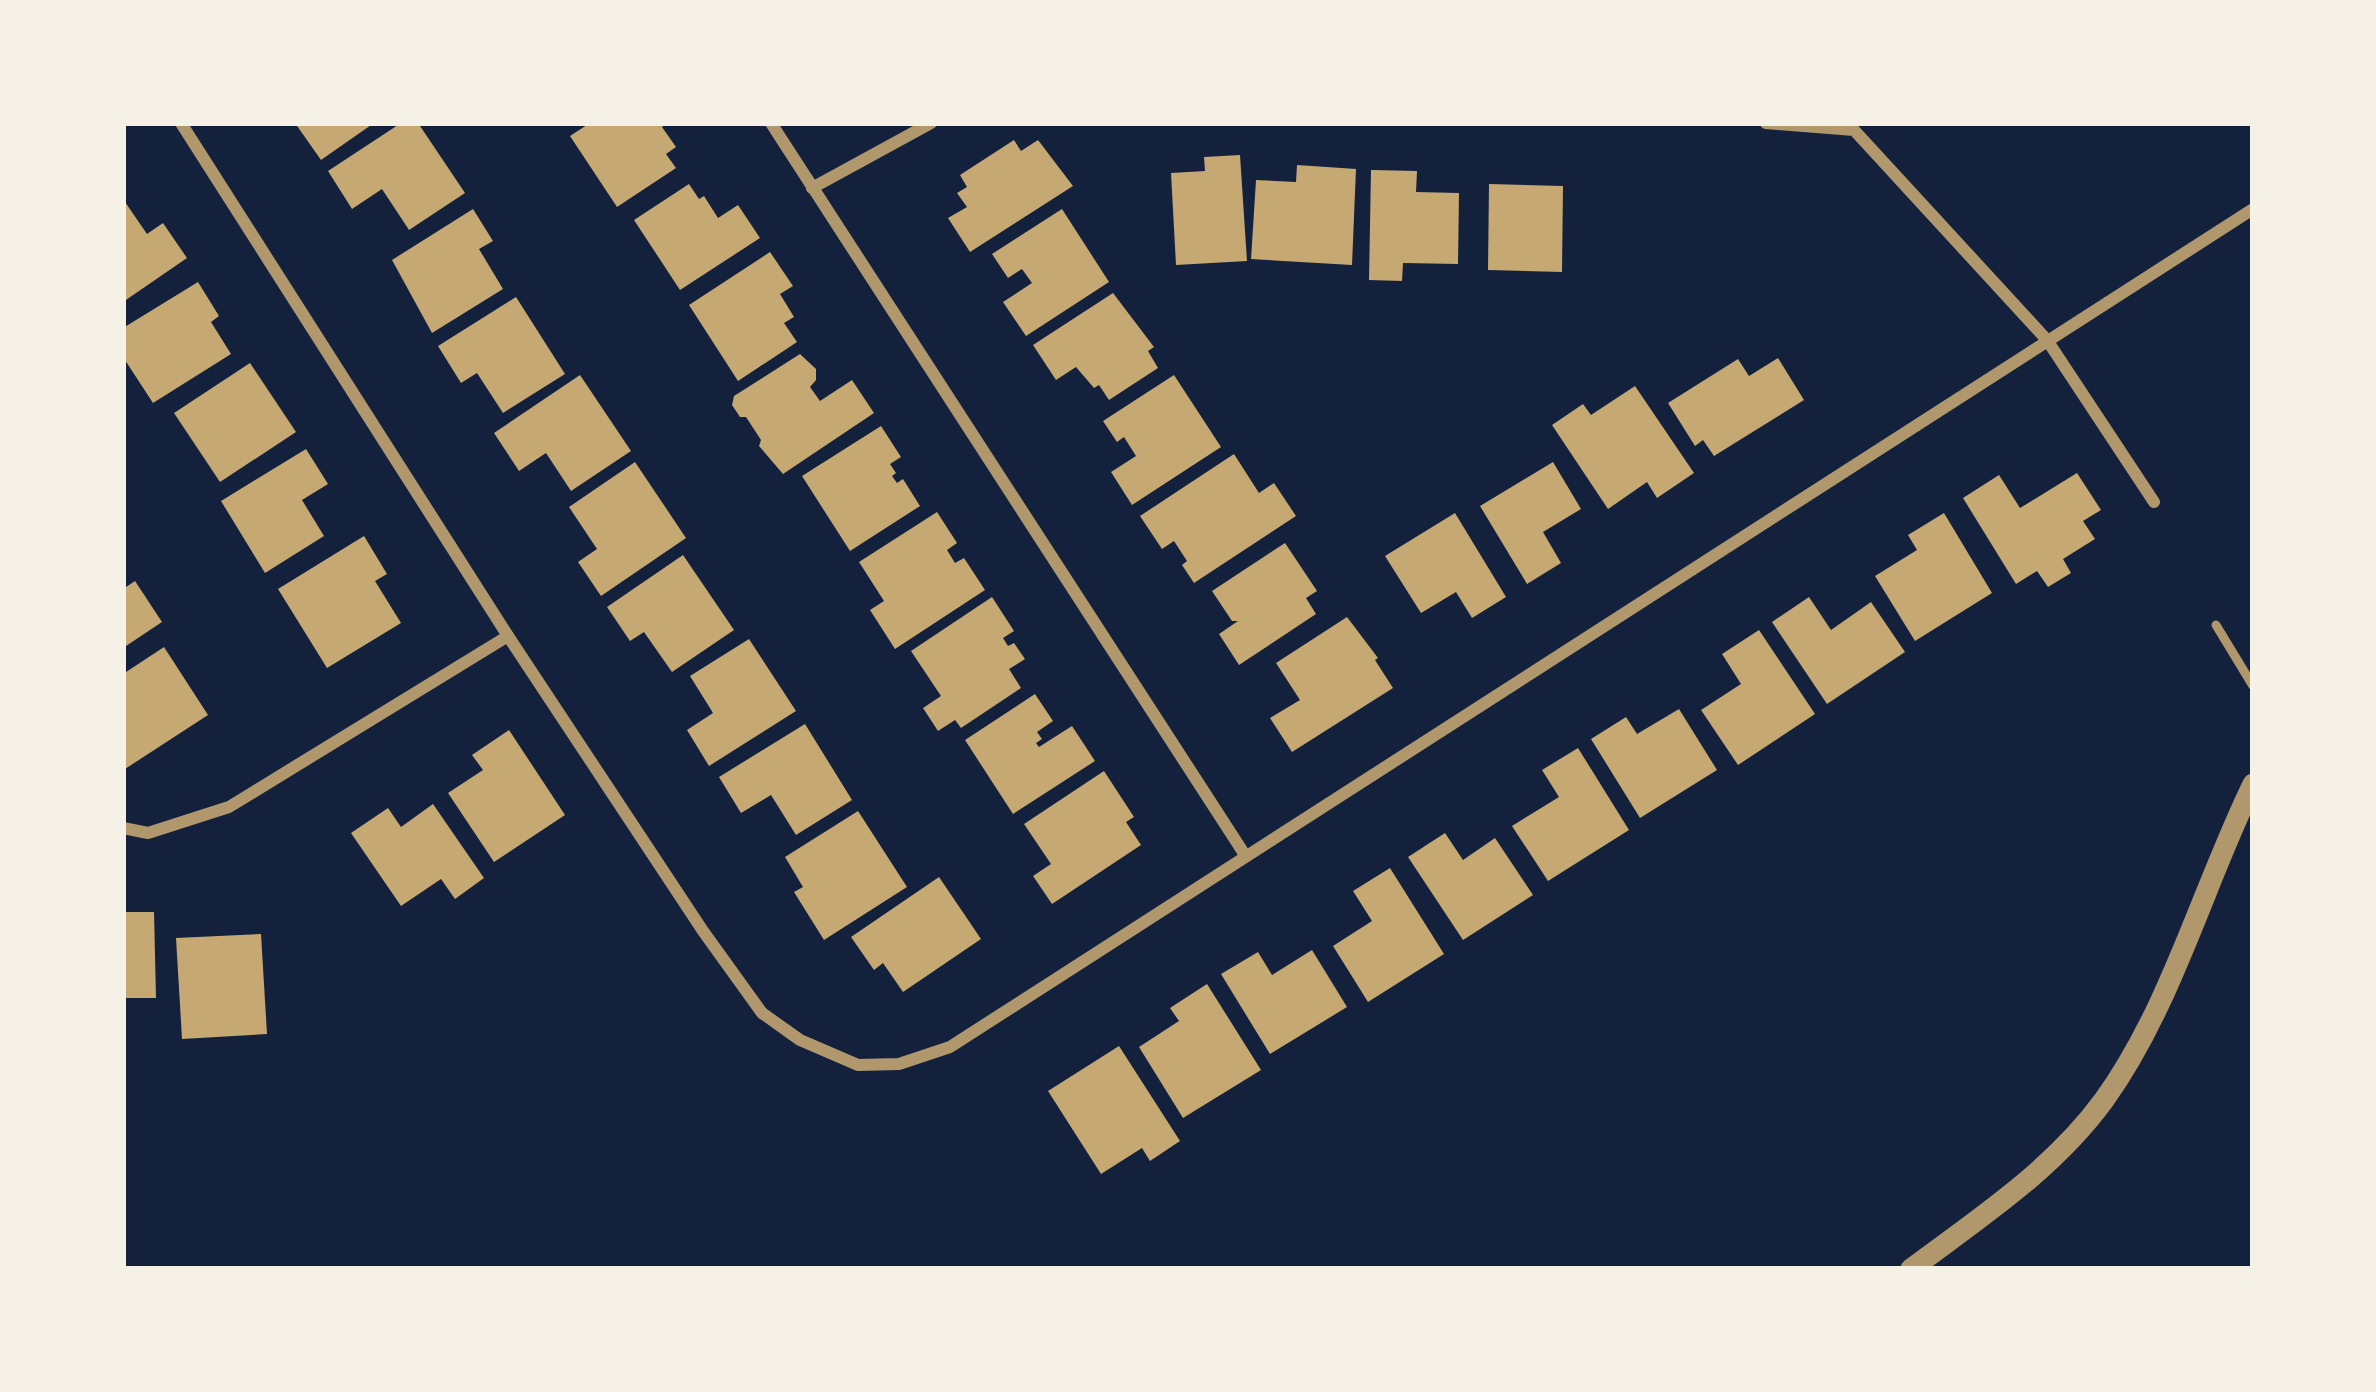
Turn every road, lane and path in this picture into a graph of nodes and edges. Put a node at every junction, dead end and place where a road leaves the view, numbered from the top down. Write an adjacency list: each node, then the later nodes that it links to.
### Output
1 (182, 123): 10 (street)
2 (771, 123): 5 (street)
3 (931, 123): 5 (street)
4 (1766, 123): 7 (street)
5 (812, 188): 14 (street)
6 (2253, 209): 7 (street)
7 (2047, 340): 8 (street); 14 (street)
8 (2154, 502)
9 (2216, 625): 11 (lane)
10 (508, 636): 13 (street); 14 (street)
11 (2253, 686)
12 (2253, 784): 15 (street)
13 (123, 828)
14 (1245, 855)
15 (1911, 1269)

